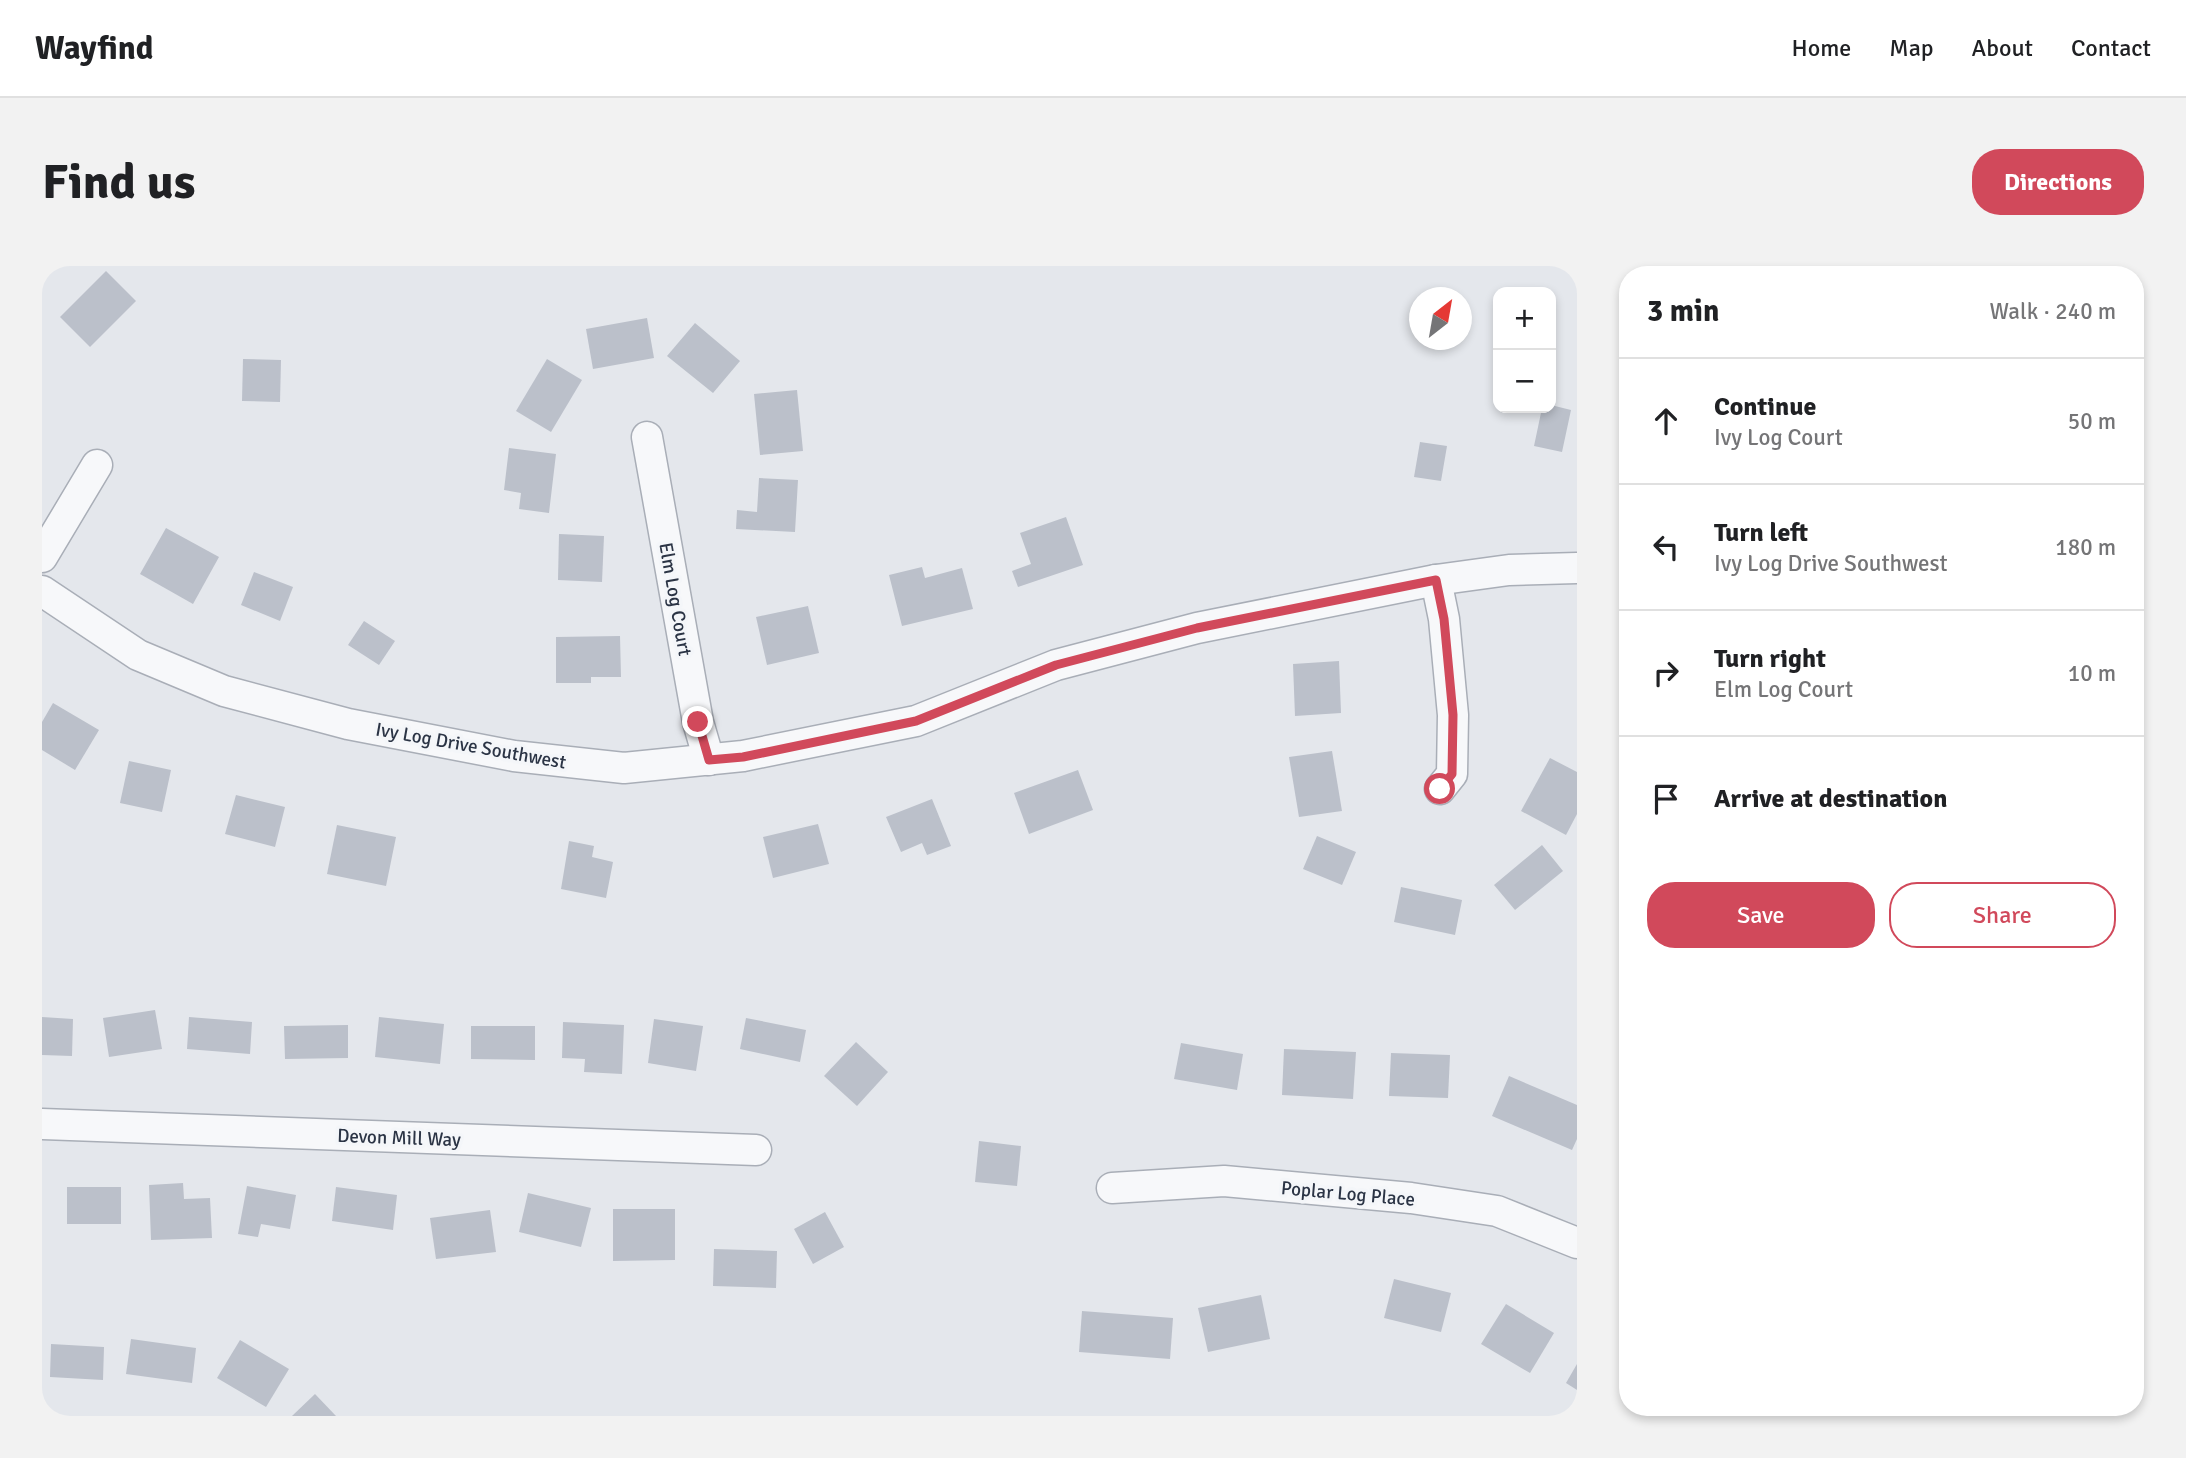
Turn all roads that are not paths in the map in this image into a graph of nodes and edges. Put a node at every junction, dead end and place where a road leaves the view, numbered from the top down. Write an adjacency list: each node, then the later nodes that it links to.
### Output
1 (647, 436): 7 (street, Elm Log Court)
2 (97, 465): 3 (street)
3 (42, 557)
4 (1577, 569): 5 (street, Ivy Log Drive Southwest)
5 (1436, 580): 7 (street, Ivy Log Drive Southwest); 8 (street)
6 (42, 591): 7 (street, Ivy Log Drive Southwest)
7 (709, 760)
8 (1440, 789)
9 (42, 1124): 10 (street, Devon Mill Way)
10 (756, 1150)
11 (1112, 1188): 12 (street, Poplar Log Place)
12 (1577, 1243)

